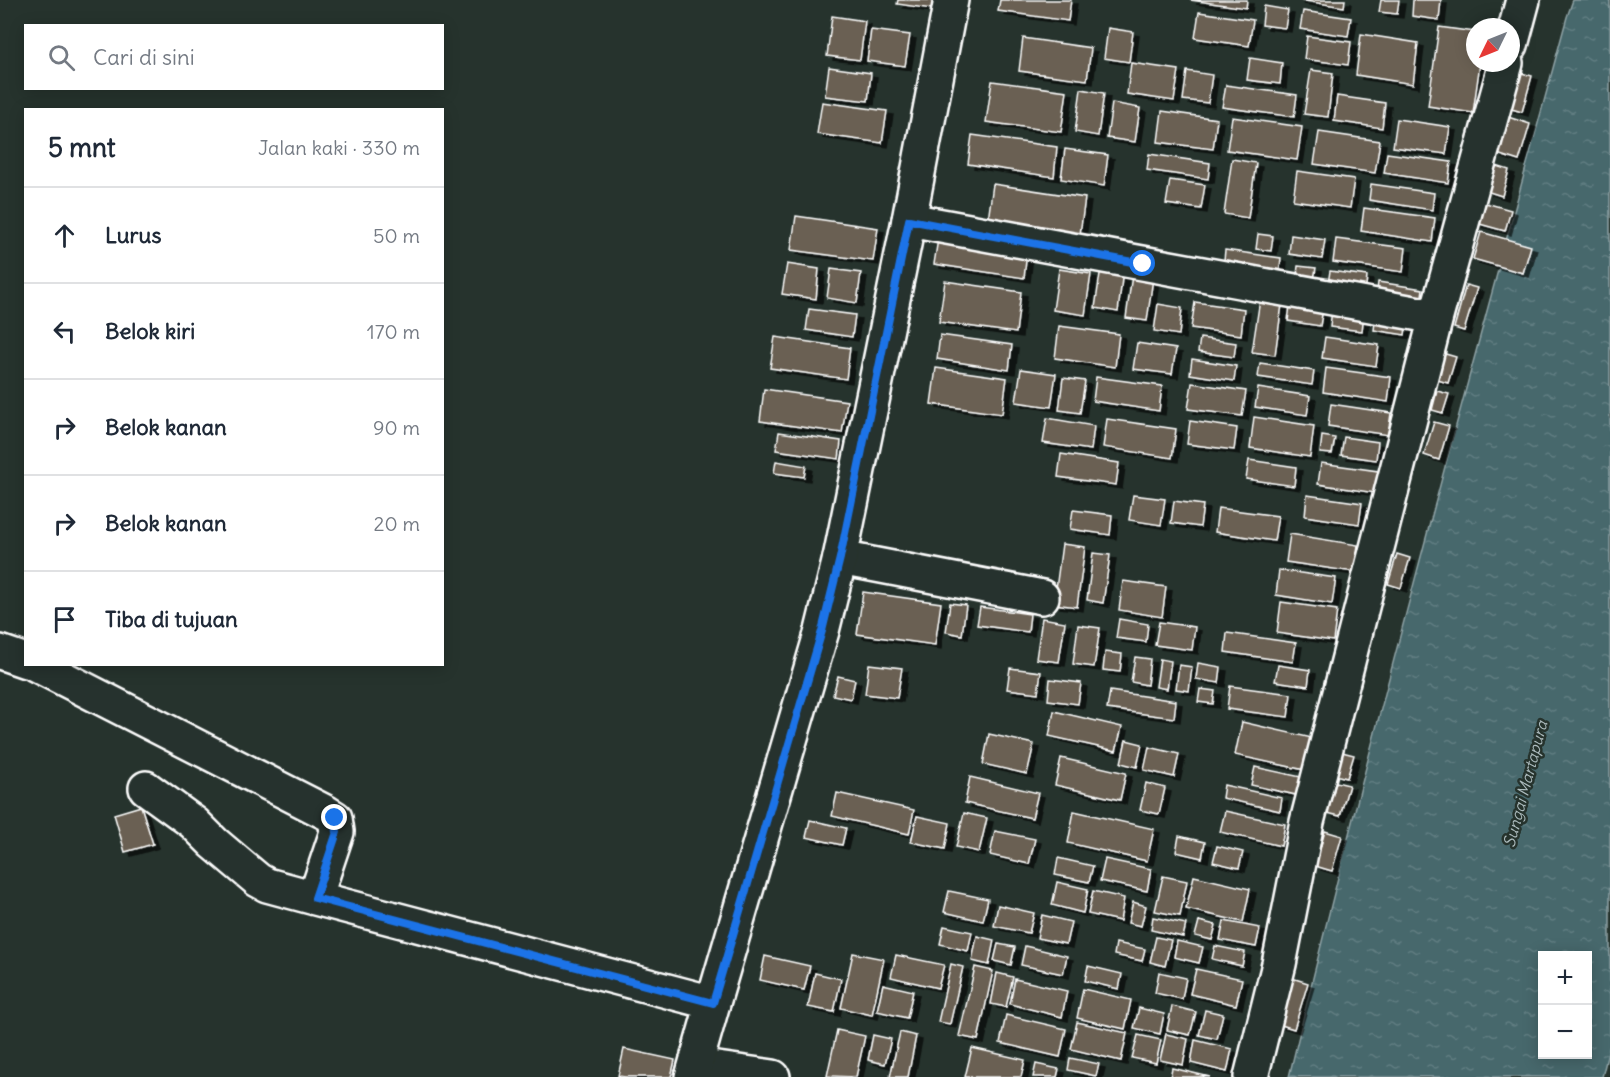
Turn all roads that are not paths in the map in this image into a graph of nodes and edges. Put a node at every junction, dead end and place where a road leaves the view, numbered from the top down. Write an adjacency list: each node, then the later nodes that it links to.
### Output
1 (951, 0): 5 (street)
2 (1523, 0): 3 (street)
3 (1518, 18)
4 (1504, 72): 6 (street)
5 (909, 220): 6 (street); 7 (street)
6 (1436, 317): 17 (street)
7 (840, 558): 8 (street); 14 (street)
8 (1042, 597)
9 (0, 652): 10 (street)
10 (24, 660)
11 (39, 666): 13 (street)
12 (146, 788): 13 (street)
13 (315, 898): 14 (street)
14 (713, 1003): 15 (street)
15 (694, 1072): 16 (street)
16 (773, 1077)
17 (1251, 1077)

